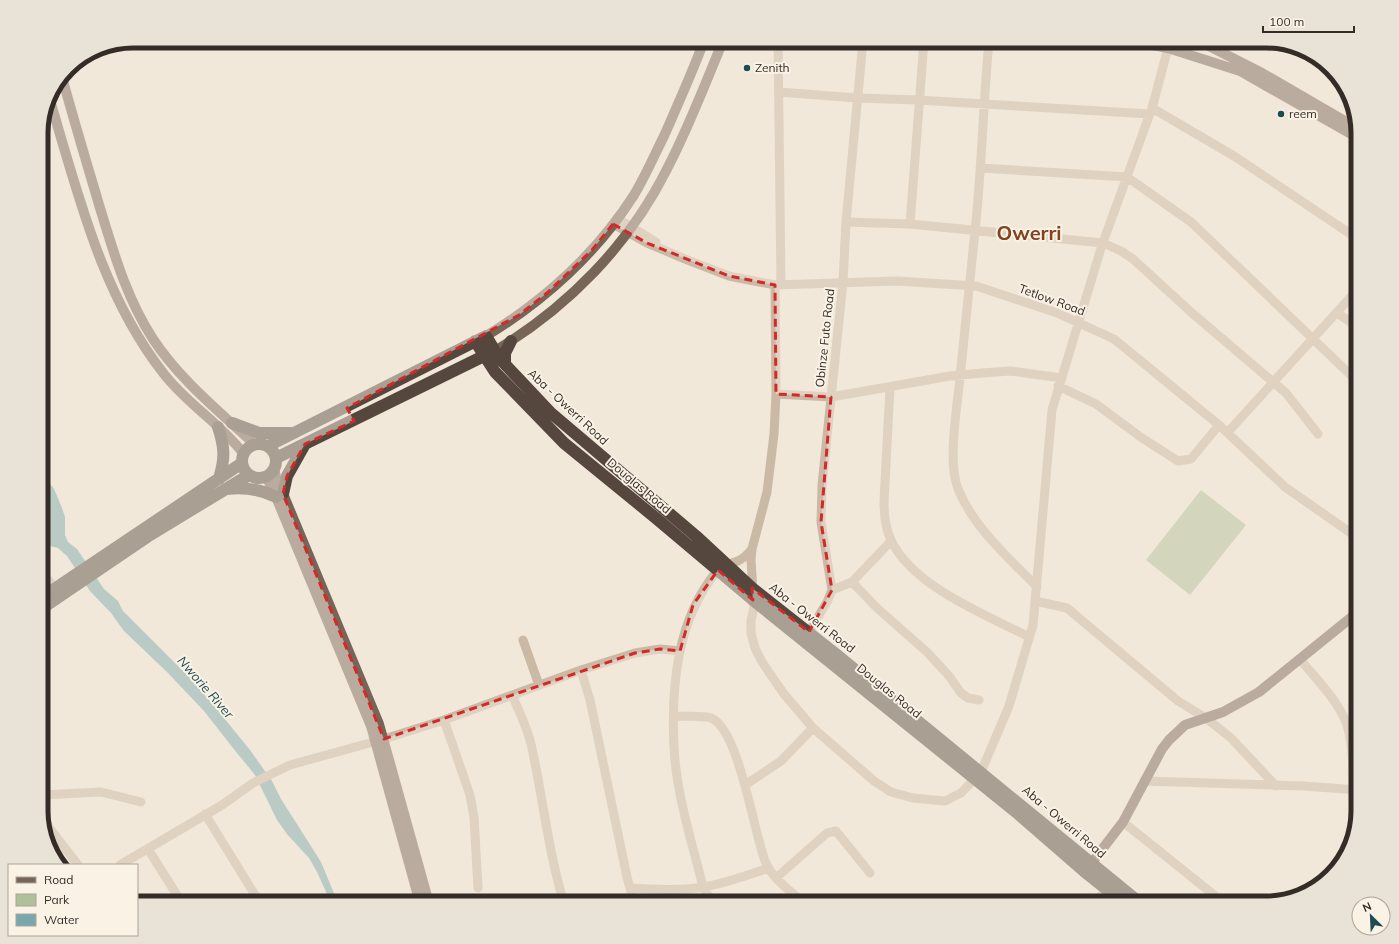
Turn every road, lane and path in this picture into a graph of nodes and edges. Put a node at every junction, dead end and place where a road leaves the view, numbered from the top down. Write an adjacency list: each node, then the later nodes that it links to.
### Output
1 (701, 48): 20 (main road)
2 (720, 48): 23 (main road)
3 (778, 48): 10 (street)
4 (862, 48): 11 (street, Obinze Futo Road)
5 (923, 48): 12 (street)
6 (989, 48): 13 (street)
7 (1168, 48): 15 (street); 17 (main road)
8 (1213, 48): 16 (main road)
9 (64, 84): 50 (main road)
10 (779, 92): 11 (street); 28 (street)
11 (857, 98): 12 (street); 21 (street, Obinze Futo Road)
12 (918, 100): 13 (street); 22 (street)
13 (983, 105): 15 (street); 18 (street)
14 (52, 107): 52 (main road)
15 (1151, 111): 19 (street); 25 (street)
16 (1350, 124)
17 (1351, 134)
18 (980, 168): 19 (street); 24 (street)
19 (1127, 177): 26 (street); 35 (street)
20 (615, 221): 23 (street, Tetlow Road); 34 (main road)
21 (846, 222): 22 (street); 27 (street, Obinze Futo Road)
22 (910, 224): 24 (street)
23 (630, 230): 28 (street, Tetlow Road); 36 (main road)
24 (975, 230): 26 (street); 29 (street)
25 (1351, 234)
26 (1103, 243): 32 (street); 44 (street)
27 (843, 282): 28 (street, Tetlow Road); 29 (street, Tetlow Road); 47 (street, Obinze Futo Road)
28 (778, 285): 46 (street)
29 (968, 286): 32 (street, Tetlow Road); 41 (street)
30 (1351, 297): 31 (street)
31 (1337, 312): 33 (street); 35 (street)
32 (1078, 322): 43 (street); 51 (street, Tetlow Road)
33 (1351, 322)
34 (480, 338): 37 (highway, Aba - Owerri Road); 48 (highway)
35 (1314, 338): 42 (street); 44 (street)
36 (512, 341): 37 (main road); 39 (highway)
37 (490, 354): 38 (highway); 39 (highway, Aba - Owerri Road); 40 (highway, Aba - Owerri Road)
38 (469, 364): 40 (highway); 49 (highway)
39 (505, 364): 68 (highway, Aba - Owerri Road)
40 (495, 372): 68 (highway, Douglas Road)
41 (960, 375): 43 (street); 45 (street); 71 (street)
42 (1351, 375)
43 (1060, 382): 51 (street); 71 (street)
44 (1274, 383): 53 (street); 55 (street)
45 (890, 388): 47 (street); 66 (street)
46 (776, 394): 47 (street); 67 (street)
47 (831, 397): 73 (street, Obinze Futo Road)
48 (347, 408): 49 (highway); 54 (highway)
49 (354, 421): 57 (highway)
50 (232, 423): 54 (highway); 56 (main road)
51 (1220, 425): 53 (street, Tetlow Road)
52 (218, 427): 59 (main road); 63 (highway)
53 (1228, 432): 65 (street, Tetlow Road)
54 (294, 433): 58 (highway)
55 (1318, 434)
56 (254, 444): 58 (highway); 59 (highway)
57 (305, 444): 60 (highway); 64 (highway)
58 (268, 446): 60 (highway)
59 (242, 458): 61 (highway); 63 (highway)
60 (275, 463): 62 (highway); 64 (main road)
61 (249, 475): 62 (highway); 63 (highway)
62 (263, 477): 64 (main road)
63 (222, 484): 64 (highway); 72 (highway)
64 (280, 495): 92 (main road)
65 (1351, 533)
66 (891, 541): 70 (street); 80 (street)
67 (752, 549): 68 (street); 74 (street)
68 (722, 567): 74 (highway, Douglas Road); 82 (street)
69 (48, 577): 72 (street)
70 (852, 582): 73 (street); 87 (street)
71 (1036, 587): 76 (street)
72 (62, 588): 75 (highway); 77 (highway)
73 (832, 590): 79 (street)
74 (752, 594): 79 (highway, Aba - Owerri Road); 91 (street); 94 (highway, Douglas Road)
75 (48, 595)
76 (1035, 602): 80 (street); 89 (street)
77 (48, 603)
78 (1351, 619): 83 (main road)
79 (809, 632): 94 (highway, Aba - Owerri Road)
80 (1029, 637): 94 (street)
81 (523, 640): 85 (street)
82 (680, 651): 84 (street); 88 (street)
83 (1300, 659): 89 (main road); 93 (street)
84 (582, 670): 85 (street); 113 (street)
85 (539, 685): 86 (street)
86 (512, 695): 90 (street); 119 (street)
87 (979, 700)
88 (674, 716): 96 (street); 111 (street)
89 (1206, 718): 95 (main road); 97 (street)
90 (444, 720): 92 (street); 112 (street)
91 (812, 728): 94 (street); 96 (street)
92 (380, 740): 101 (street); 117 (main road); 118 (main road)
93 (1351, 752)
94 (978, 775): 108 (highway, Douglas Road)
95 (1144, 781): 97 (street); 102 (main road)
96 (745, 785): 107 (street)
97 (1276, 786): 98 (street)
98 (1351, 790)
99 (48, 795): 100 (street)
100 (141, 802)
101 (205, 814): 104 (street); 116 (street)
102 (1123, 822): 108 (main road); 126 (street)
103 (50, 829): 105 (street)
104 (148, 848): 106 (street); 115 (street)
105 (77, 864)
106 (122, 864)
107 (769, 868): 110 (street); 111 (street)
108 (1088, 868): 114 (highway, Douglas Road); 125 (highway, Aba - Owerri Road)
109 (870, 873): 110 (street)
110 (776, 878): 122 (street)
111 (703, 887): 113 (street); 121 (street)
112 (478, 888)
113 (630, 888): 120 (street)
114 (1105, 888): 123 (street); 124 (highway, Douglas Road)
115 (178, 896)
116 (256, 896)
117 (418, 896)
118 (426, 896)
119 (562, 896)
120 (632, 896)
121 (709, 896)
122 (796, 896)
123 (1101, 896)
124 (1115, 896)
125 (1130, 896)
126 (1215, 896)

